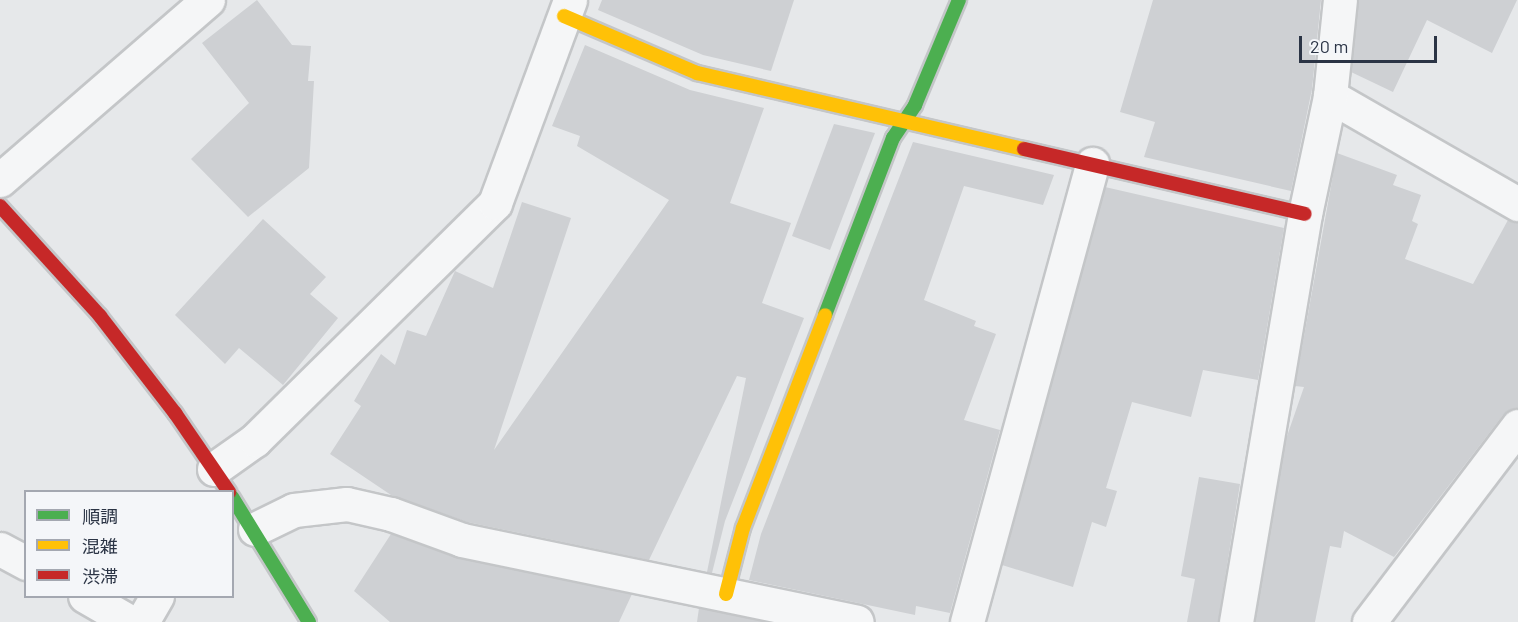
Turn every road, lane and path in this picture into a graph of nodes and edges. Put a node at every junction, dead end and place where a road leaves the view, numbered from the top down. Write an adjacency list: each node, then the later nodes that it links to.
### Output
1 (208, 0): 8 (street)
2 (959, 0): 6 (street)
3 (1340, 0): 5 (street)
4 (567, 8): 6 (street); 14 (street)
5 (1330, 96): 9 (street); 11 (street)
6 (905, 121): 7 (street); 19 (street)
7 (1092, 164): 11 (street); 26 (street)
8 (0, 180)
9 (1518, 204)
10 (0, 206): 13 (street)
11 (1305, 214): 27 (street)
12 (1518, 426): 28 (street)
13 (227, 490)
14 (229, 490)
15 (234, 500): 16 (street)
16 (255, 529): 19 (street); 24 (street)
17 (0, 549): 18 (street)
18 (24, 562)
19 (726, 594): 25 (street)
20 (87, 598): 22 (street)
21 (156, 598): 23 (street)
22 (130, 622)
23 (142, 622)
24 (309, 622)
25 (857, 622)
26 (967, 622)
27 (1236, 622)
28 (1370, 622)

